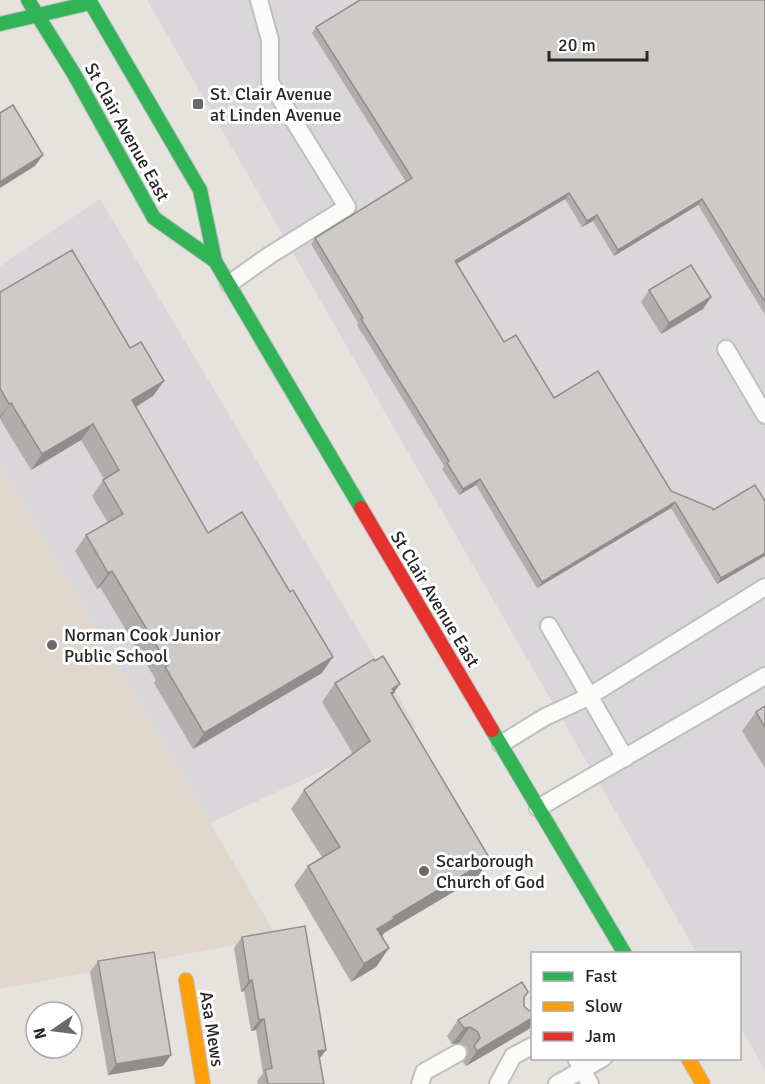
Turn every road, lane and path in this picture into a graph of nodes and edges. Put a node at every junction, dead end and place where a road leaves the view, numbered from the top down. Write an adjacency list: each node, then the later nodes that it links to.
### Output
1 (28, 0): 4 (main road, St Clair Avenue East)
2 (259, 0): 7 (lane)
3 (95, 1): 4 (main road); 6 (main road, St Clair Avenue East)
4 (36, 14): 5 (main road); 6 (main road, St Clair Avenue East)
5 (0, 24)
6 (215, 261): 7 (main road, St Clair Avenue East)
7 (229, 284): 14 (main road, St Clair Avenue East)
8 (726, 349): 9 (lane)
9 (765, 415)
10 (765, 587): 13 (lane)
11 (549, 626): 13 (lane)
12 (765, 676): 15 (lane)
13 (588, 697): 14 (lane); 15 (lane)
14 (501, 744): 16 (main road, St Clair Avenue East)
15 (625, 758): 16 (lane)
16 (538, 808): 17 (main road, St Clair Avenue East)
17 (625, 952)
18 (186, 980): 24 (main road, Asa Mews)
19 (531, 1047): 26 (lane)
20 (458, 1053): 25 (lane)
21 (601, 1060): 23 (lane)
22 (689, 1060): 28 (main road)
23 (583, 1071): 27 (lane)
24 (203, 1084)
25 (420, 1084)
26 (498, 1084)
27 (557, 1084)
28 (703, 1084)

